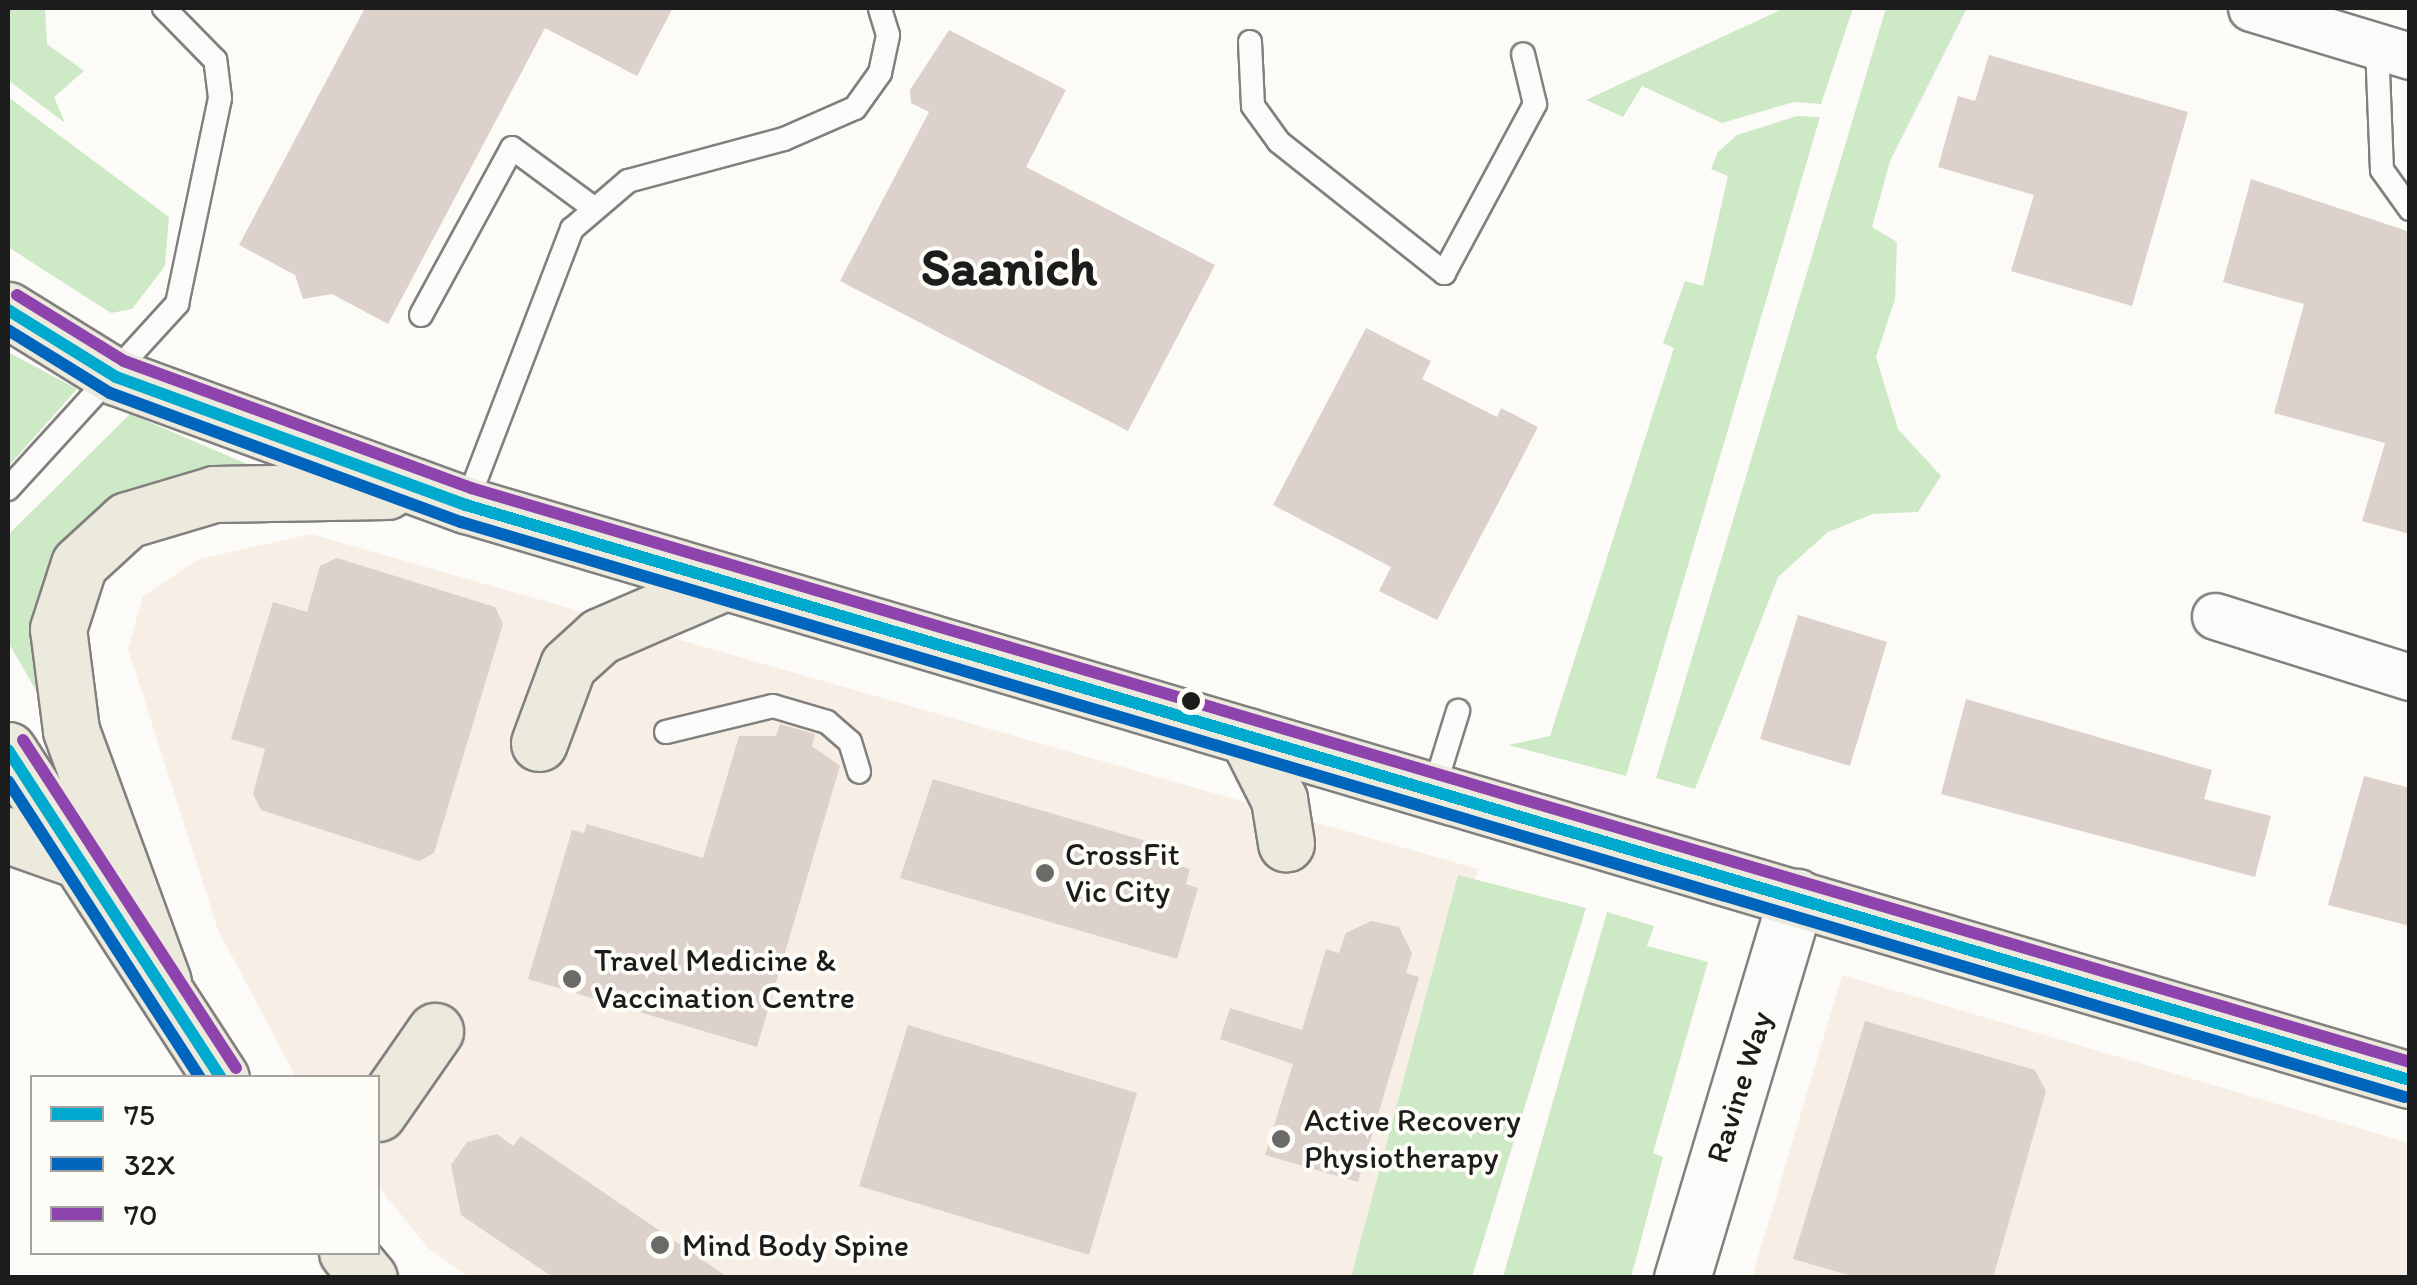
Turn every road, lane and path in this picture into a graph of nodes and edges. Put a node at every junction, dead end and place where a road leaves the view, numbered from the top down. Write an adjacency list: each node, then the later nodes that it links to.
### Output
1 (164, 8): 11 (lane)
2 (880, 8): 7 (lane)
3 (2252, 8): 5 (street)
4 (1250, 42): 6 (lane)
5 (2393, 51): 8 (lane)
6 (1523, 54)
7 (591, 206): 10 (lane); 13 (lane)
8 (2410, 209)
9 (8, 310): 11 (highway)
10 (421, 314)
11 (116, 377): 12 (lane); 13 (highway)
12 (8, 489)
13 (443, 498): 14 (highway); 28 (highway)
14 (725, 582): 19 (highway); 20 (highway)
15 (2215, 616): 16 (street)
16 (2410, 677)
17 (1458, 711): 23 (lane)
18 (666, 732): 22 (lane)
19 (1247, 736): 23 (highway); 25 (highway)
20 (539, 743)
21 (8, 750): 26 (highway)
22 (859, 772)
23 (1433, 792): 27 (highway)
24 (8, 835): 26 (highway)
25 (1286, 842)
26 (84, 862): 28 (highway)
27 (1796, 897): 31 (highway); 33 (street, Ravine Way)
28 (163, 982): 30 (highway)
29 (435, 1032): 32 (highway)
30 (218, 1075)
31 (2410, 1080)
32 (380, 1111)
33 (1682, 1278)

